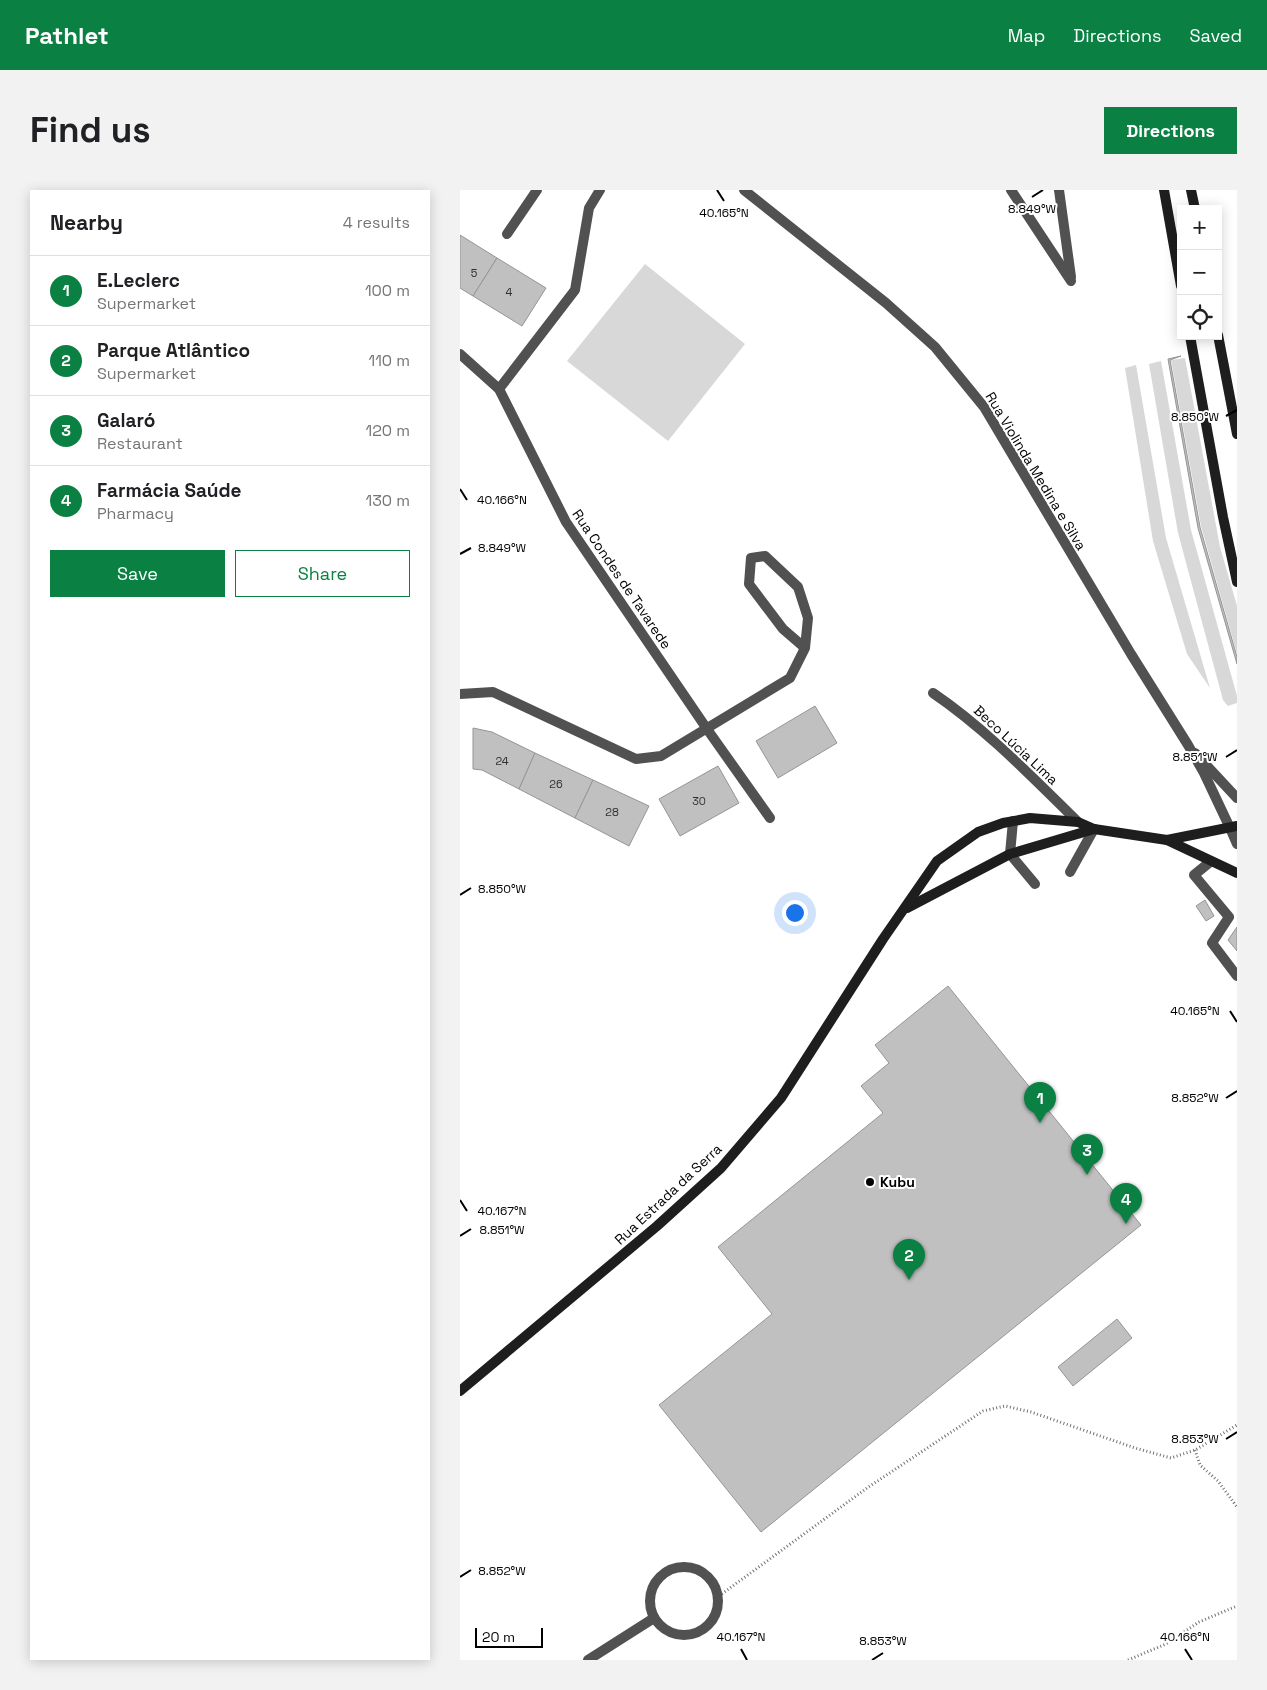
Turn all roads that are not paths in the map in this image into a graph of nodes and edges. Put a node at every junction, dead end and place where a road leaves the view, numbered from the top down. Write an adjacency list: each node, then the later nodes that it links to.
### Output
1 (537, 190): 9 (street)
2 (600, 190): 14 (street)
3 (744, 190): 21 (street, Rua Violinda Medina e Silva)
4 (1011, 190): 5 (street)
5 (1058, 190)
6 (1164, 190): 10 (street)
7 (1191, 190): 8 (street)
8 (1194, 205)
9 (507, 234)
10 (1177, 263)
11 (1191, 340): 16 (street)
12 (1219, 340): 15 (street)
13 (460, 354): 14 (street, Rua Condes de Tavarede)
14 (499, 389): 20 (street, Rua Condes de Tavarede)
15 (1237, 434)
16 (1237, 582)
17 (805, 648): 17 (street); 20 (street)
18 (933, 693): 25 (street, Beco Lúcia Lima)
19 (460, 694): 20 (street)
20 (707, 730): 23 (street, Rua Condes de Tavarede)
21 (1188, 745): 22 (street); 26 (street, Rua Violinda Medina e Silva)
22 (1237, 798)
23 (770, 818)
24 (1013, 821): 25 (street, Rua Estrada da Serra); 30 (street); 35 (street, Rua Estrada da Serra)
25 (1078, 822): 27 (street, Rua Estrada da Serra)
26 (1234, 827): 28 (street); 29 (street, Rua Violinda Medina e Silva)
27 (1094, 829): 28 (street, Rua Estrada da Serra); 30 (street, Rua Estrada da Serra); 32 (street)
28 (1167, 840): 31 (street)
29 (1237, 844)
30 (1010, 854): 34 (street); 35 (street, Rua Estrada da Serra)
31 (1210, 862): 33 (street); 36 (street)
32 (1070, 872)
33 (1237, 873)
34 (1035, 884)
35 (906, 908): 37 (street, Rua Estrada da Serra)
36 (1237, 976)
37 (460, 1391)
38 (654, 1618): 38 (street); 39 (street)
39 (588, 1660)

